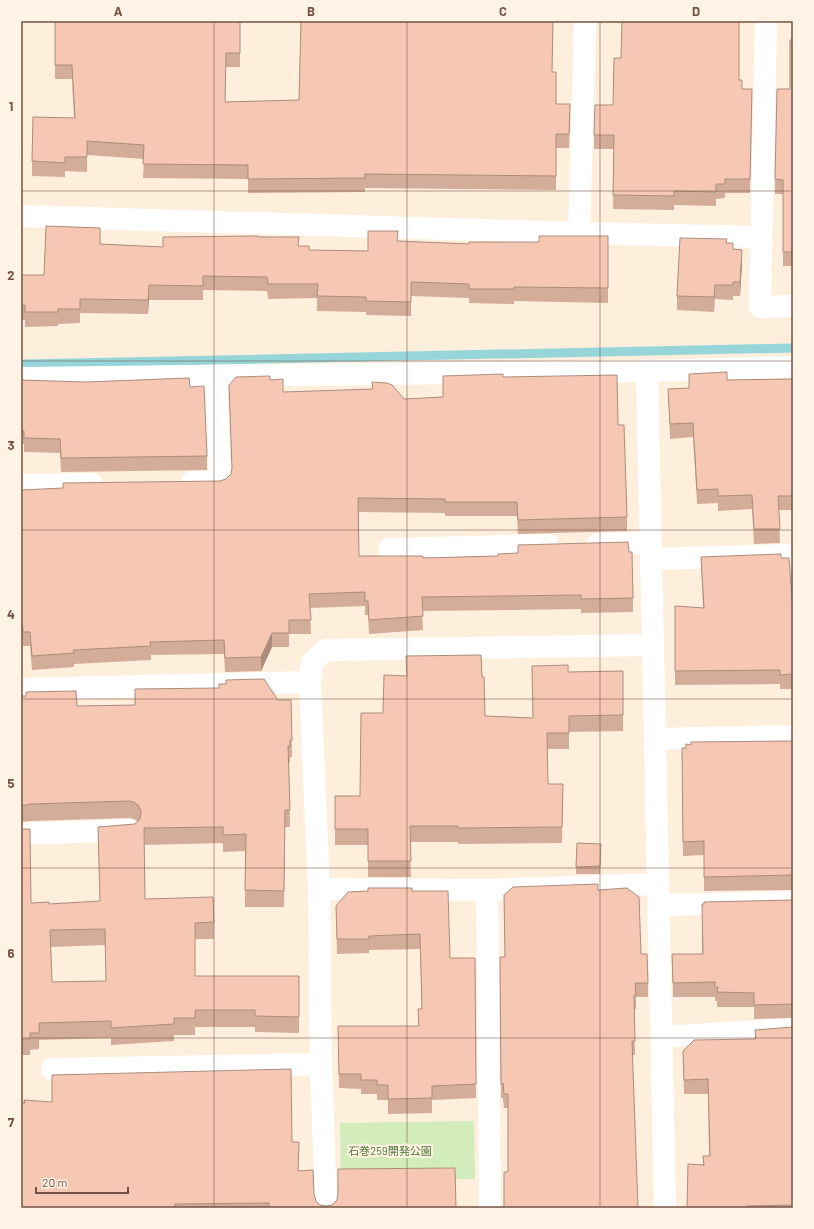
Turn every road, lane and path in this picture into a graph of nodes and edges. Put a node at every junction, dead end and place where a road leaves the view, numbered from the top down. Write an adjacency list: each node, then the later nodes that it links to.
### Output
1 (585, 21): 4 (street)
2 (766, 21): 5 (street)
3 (21, 216): 4 (street)
4 (579, 233): 5 (street)
5 (760, 237): 6 (street)
6 (793, 306)
7 (793, 367): 8 (street)
8 (647, 371): 9 (street); 15 (street)
9 (216, 377): 10 (street); 11 (street)
10 (21, 378)
11 (172, 482)
12 (109, 484): 13 (street)
13 (21, 485)
14 (389, 549): 15 (street)
15 (651, 551): 16 (street); 17 (street)
16 (793, 555)
17 (653, 645): 18 (street); 21 (street)
18 (310, 682): 19 (street); 24 (street)
19 (21, 689)
20 (793, 736): 21 (street)
21 (655, 739): 26 (street)
22 (129, 830): 23 (street)
23 (21, 834)
24 (319, 889): 25 (street); 30 (street)
25 (487, 890): 26 (street); 33 (street)
26 (658, 895): 27 (street); 29 (street)
27 (793, 902)
28 (793, 1029): 29 (street)
29 (662, 1037): 34 (street)
30 (321, 1064): 31 (street); 32 (street)
31 (52, 1069)
32 (326, 1208)
33 (490, 1208)
34 (665, 1208)

